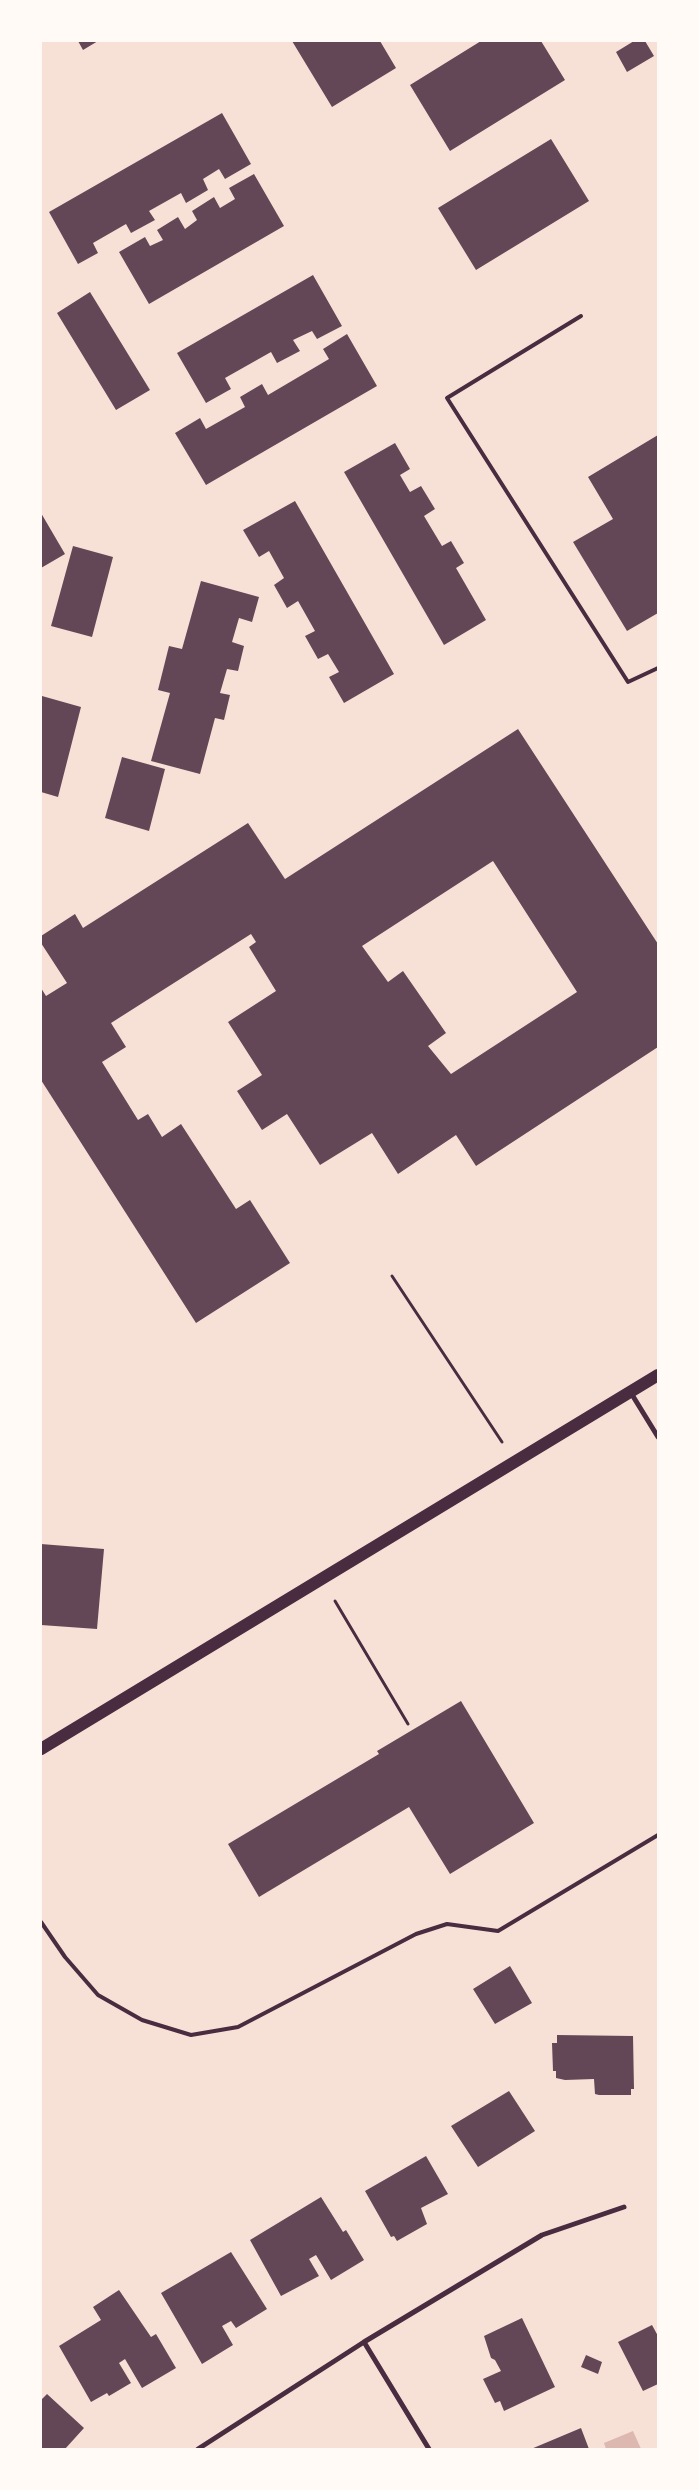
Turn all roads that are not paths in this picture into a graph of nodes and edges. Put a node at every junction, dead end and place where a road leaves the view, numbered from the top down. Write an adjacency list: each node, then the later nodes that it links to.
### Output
1 (581, 316): 2 (lane)
2 (658, 668)
3 (658, 1375): 4 (main road)
4 (630, 1392): 5 (street); 6 (main road)
5 (658, 1438)
6 (41, 1749)
7 (658, 1835): 8 (lane)
8 (41, 1922)
9 (624, 2207): 10 (street)
10 (364, 2342): 11 (street); 12 (street)
11 (198, 2449)
12 (429, 2449)

